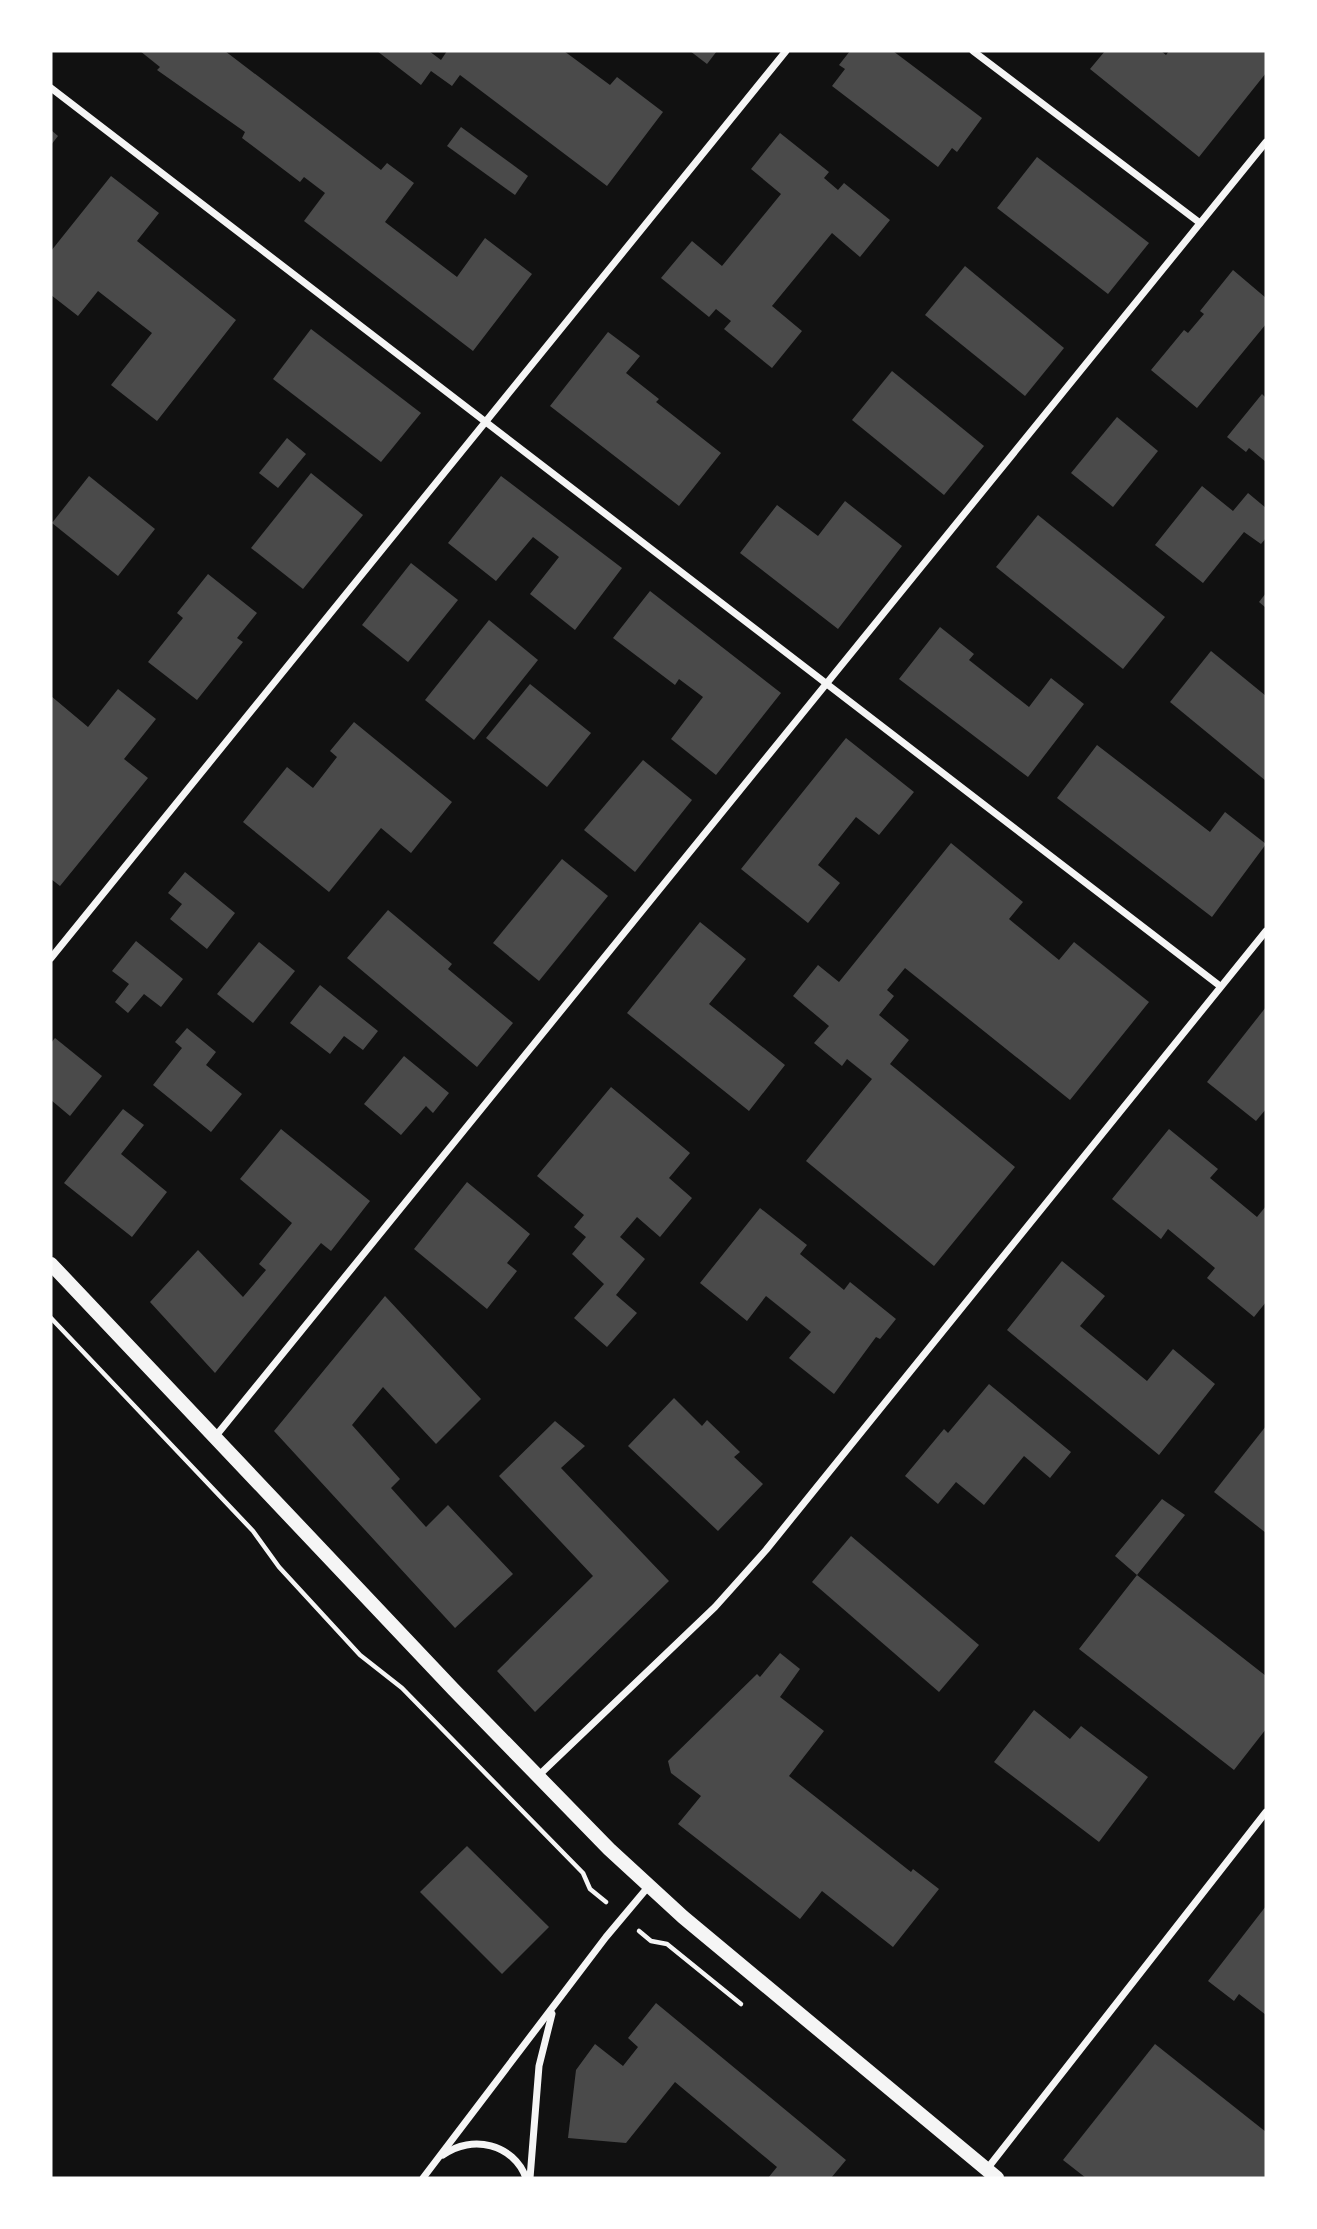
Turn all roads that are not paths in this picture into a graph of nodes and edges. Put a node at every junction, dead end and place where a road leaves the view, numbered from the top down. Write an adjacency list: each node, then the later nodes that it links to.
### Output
1 (786, 51): 6 (street)
2 (973, 51): 5 (street)
3 (51, 88): 6 (street)
4 (1266, 142): 5 (street)
5 (1200, 223): 7 (street)
6 (487, 422): 7 (street); 9 (street)
7 (829, 684): 10 (street); 12 (street)
8 (1266, 931): 10 (street)
9 (51, 957)
10 (1220, 986): 13 (street)
11 (51, 1264): 12 (main road)
12 (215, 1437): 13 (main road)
13 (537, 1777): 15 (main road)
14 (1266, 1812): 18 (street)
15 (649, 1886): 16 (street); 18 (main road)
16 (557, 2004): 17 (street); 20 (street)
17 (435, 2162): 19 (street); 20 (street)
18 (992, 2174)
19 (423, 2178)
20 (528, 2178)

